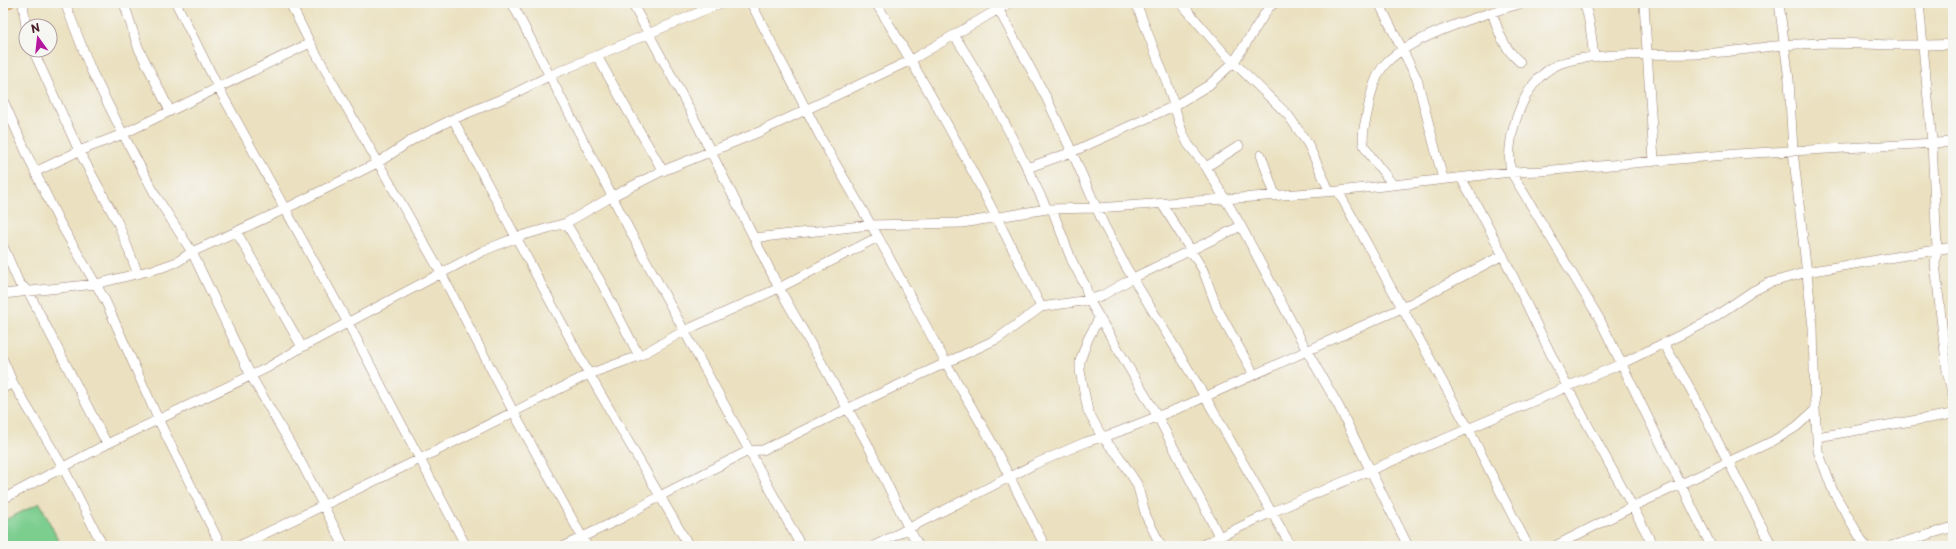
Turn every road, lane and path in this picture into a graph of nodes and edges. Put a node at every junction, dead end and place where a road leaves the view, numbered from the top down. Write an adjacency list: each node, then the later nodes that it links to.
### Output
1 (8, 3): 22 (main road)
2 (23, 3): 25 (street)
3 (65, 3): 47 (street)
4 (124, 3): 45 (street)
5 (176, 3): 41 (street)
6 (290, 3): 28 (street)
7 (512, 3): 40 (street)
8 (632, 3): 26 (street)
9 (721, 3): 26 (street)
10 (751, 3): 44 (street)
11 (876, 3): 37 (street)
12 (1009, 3): 23 (street)
13 (1136, 3): 43 (street)
14 (1181, 3): 38 (street)
15 (1275, 3): 38 (street)
16 (1379, 3): 32 (street)
17 (1523, 3): 24 (street)
18 (1582, 3): 35 (street)
19 (1644, 3): 33 (street)
20 (1779, 3): 30 (street)
21 (1919, 3): 31 (street)
22 (3, 4)
23 (996, 6): 27 (street); 54 (street)
24 (1492, 12): 32 (street); 39 (street)
25 (25, 18)
26 (648, 33): 34 (street); 53 (street)
27 (954, 35): 37 (street); 59 (street)
28 (310, 43): 41 (street); 57 (street)
29 (1953, 44): 31 (street)
30 (1784, 45): 31 (street); 33 (street); 52 (street)
31 (1923, 46): 48 (street)
32 (1402, 50): 64 (street); 65 (street)
33 (1648, 55): 35 (street); 56 (street)
34 (597, 56): 40 (street); 60 (street)
35 (1594, 56): 62 (street)
36 (37, 58): 51 (street)
37 (911, 60): 44 (street); 74 (street)
38 (1234, 62): 43 (street); 66 (street)
39 (1520, 62)
40 (551, 75): 46 (street); 68 (street)
41 (218, 87): 45 (street); 72 (street)
42 (3, 100): 61 (street)
43 (1174, 106): 54 (street); 58 (street)
44 (806, 109): 53 (street); 76 (street)
45 (170, 111): 47 (street)
46 (453, 120): 57 (street); 79 (street)
47 (123, 134): 51 (street); 86 (street)
48 (1932, 142): 49 (street); 52 (street); 84 (street)
49 (1953, 142)
50 (1239, 146): 58 (street)
51 (79, 150): 61 (street); 90 (street)
52 (1793, 151): 56 (street); 88 (street)
53 (710, 152): 60 (street); 81 (street)
54 (1072, 152): 59 (street); 71 (street)
55 (1260, 155): 67 (street)
56 (1654, 161): 62 (street)
57 (379, 162): 72 (street); 89 (street)
58 (1206, 167): 69 (street)
59 (1027, 168): 73 (street)
60 (663, 171): 68 (street)
61 (35, 172): 92 (street)
62 (1511, 172): 63 (street); 108 (street)
63 (1461, 178): 64 (street); 87 (street)
64 (1443, 179): 65 (street)
65 (1393, 185): 66 (street)
66 (1334, 190): 67 (street); 98 (street)
67 (1275, 195): 69 (street)
68 (613, 196): 75 (street); 101 (street)
69 (1224, 199): 70 (street); 77 (street)
70 (1162, 204): 71 (street); 85 (street)
71 (1097, 208): 73 (street); 91 (street)
72 (285, 209): 78 (street); 100 (street)
73 (1049, 209): 74 (street); 96 (street)
74 (998, 217): 76 (street); 97 (street)
75 (566, 223): 79 (street); 105 (street)
76 (870, 225): 80 (street); 81 (street)
77 (1241, 226): 85 (street); 104 (street)
78 (236, 231): 86 (street); 103 (street)
79 (517, 237): 89 (street); 109 (street)
80 (878, 237): 93 (street); 107 (street)
81 (754, 238): 93 (street)
82 (3, 246): 94 (street)
83 (1953, 247): 84 (street)
84 (1937, 249): 88 (street); 116 (street)
85 (1191, 250): 91 (street); 110 (street)
86 (192, 252): 90 (street); 111 (street)
87 (1503, 255): 98 (street); 113 (street)
88 (1807, 272): 102 (street); 118 (street)
89 (441, 273): 100 (street); 119 (street)
90 (138, 274): 92 (street)
91 (1133, 278): 96 (street); 115 (street)
92 (96, 284): 94 (street); 122 (street)
93 (779, 288): 101 (street); 117 (street)
94 (28, 291): 95 (street); 126 (street)
95 (3, 294)
96 (1090, 300): 97 (street); 99 (street)
97 (1042, 307): 107 (street)
98 (1402, 308): 104 (street); 123 (street)
99 (1099, 318): 121 (street); 124 (street)
100 (348, 323): 103 (street); 128 (street)
101 (684, 330): 105 (street); 127 (street)
102 (1664, 344): 108 (street); 129 (street)
103 (302, 347): 111 (street)
104 (1307, 351): 110 (street); 131 (street)
105 (638, 356): 109 (street)
106 (3, 360): 112 (street)
107 (946, 363): 117 (street); 132 (street)
108 (1622, 364): 113 (street); 133 (street)
109 (589, 374): 119 (street); 134 (street)
110 (1253, 375): 115 (street)
111 (251, 376): 122 (street); 136 (street)
112 (13, 383): 114 (street); 130 (street)
113 (1567, 386): 123 (street); 137 (street)
114 (3, 388)
115 (1204, 396): 121 (street); 138 (street)
116 (1953, 397)
117 (847, 409): 127 (street); 140 (street)
118 (1815, 410): 125 (street); 129 (street)
119 (513, 411): 128 (street); 142 (street)
120 (1953, 414): 125 (street)
121 (1158, 417): 124 (street); 141 (street)
122 (159, 421): 126 (street); 144 (street)
123 (1468, 428): 131 (street); 158 (street)
124 (1102, 437): 132 (street); 154 (street)
125 (1817, 437): 163 (street)
126 (107, 444): 130 (street)
127 (748, 451): 134 (street); 150 (street)
128 (420, 460): 136 (street); 147 (street)
129 (1728, 462): 133 (street); 162 (street)
130 (63, 467): 135 (street); 143 (street)
131 (1372, 471): 138 (street); 157 (street)
132 (1010, 477): 140 (street); 153 (street)
133 (1680, 485): 137 (street); 161 (street)
134 (660, 496): 142 (street); 149 (street)
135 (3, 499)
136 (324, 505): 145 (street); 146 (street)
137 (1634, 506): 159 (street); 160 (street)
138 (1272, 512): 141 (street); 156 (street)
139 (1953, 527): 164 (street)
140 (908, 529): 151 (street); 152 (street)
141 (1219, 536): 155 (street)
142 (585, 542): 148 (street)
143 (103, 546)
144 (221, 546)
145 (239, 546)
146 (344, 546)
147 (466, 546)
148 (564, 546)
149 (689, 546)
150 (801, 546)
151 (874, 546)
152 (919, 546)
153 (1045, 546)
154 (1161, 546)
155 (1200, 546)
156 (1291, 546)
157 (1408, 546)
158 (1528, 546)
159 (1555, 546)
160 (1653, 546)
161 (1711, 546)
162 (1772, 546)
163 (1865, 546)
164 (1891, 546)

